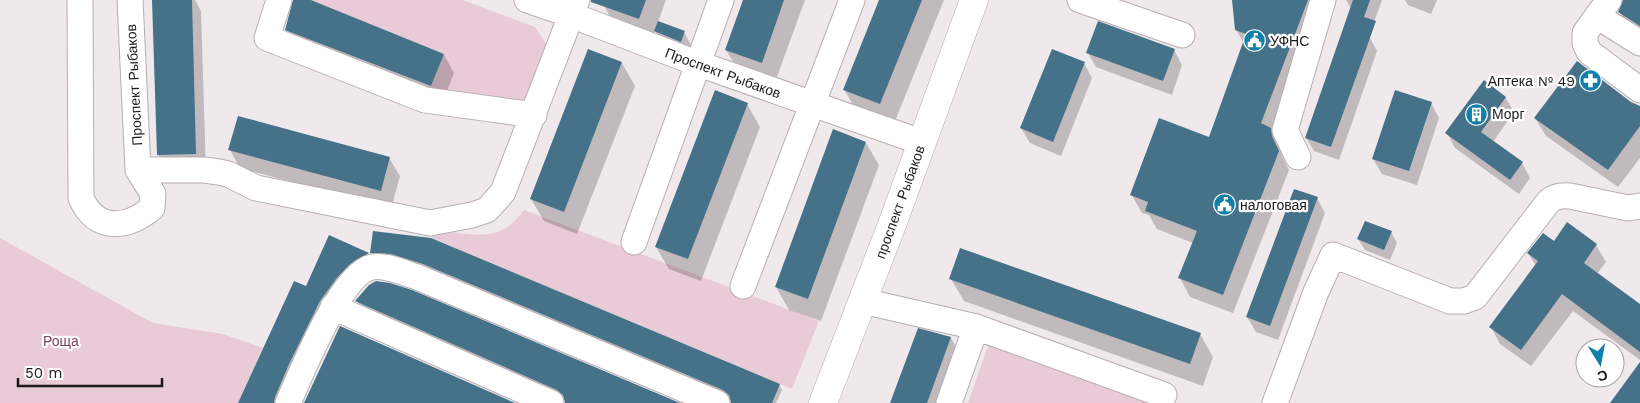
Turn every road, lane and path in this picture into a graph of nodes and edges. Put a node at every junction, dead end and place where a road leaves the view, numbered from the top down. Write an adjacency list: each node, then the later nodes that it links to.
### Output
1 (80, 0): 20 (street)
2 (130, 0): 20 (street, Проспект Рыбаков)
3 (279, 0): 17 (street)
4 (526, 0): 10 (street, Проспект Рыбаков)
5 (721, 0): 14 (street)
6 (852, 0): 16 (street)
7 (974, 0): 18 (main road, проспект Рыбаков)
8 (1080, 0): 12 (street)
9 (1323, 0): 19 (street)
10 (574, 7): 14 (street, Проспект Рыбаков); 17 (street)
11 (1603, 8): 13 (street); 15 (street)
12 (1182, 35)
13 (1640, 43)
14 (698, 64): 16 (street, Проспект Рыбаков); 22 (street)
15 (1640, 90)
16 (811, 104): 18 (street, Проспект Рыбаков); 23 (street)
17 (534, 115): 20 (street)
18 (922, 142): 24 (main road, проспект Рыбаков)
19 (1298, 157)
20 (138, 170)
21 (1640, 206): 33 (street)
22 (634, 242)
23 (743, 286)
24 (863, 301): 26 (street); 31 (main road, проспект Рыбаков)
25 (333, 307): 28 (street); 29 (street); 30 (street)
26 (976, 327): 27 (street); 32 (street)
27 (1164, 395)
28 (288, 403)
29 (550, 403)
30 (717, 403)
31 (823, 403)
32 (949, 403)
33 (1275, 403)

